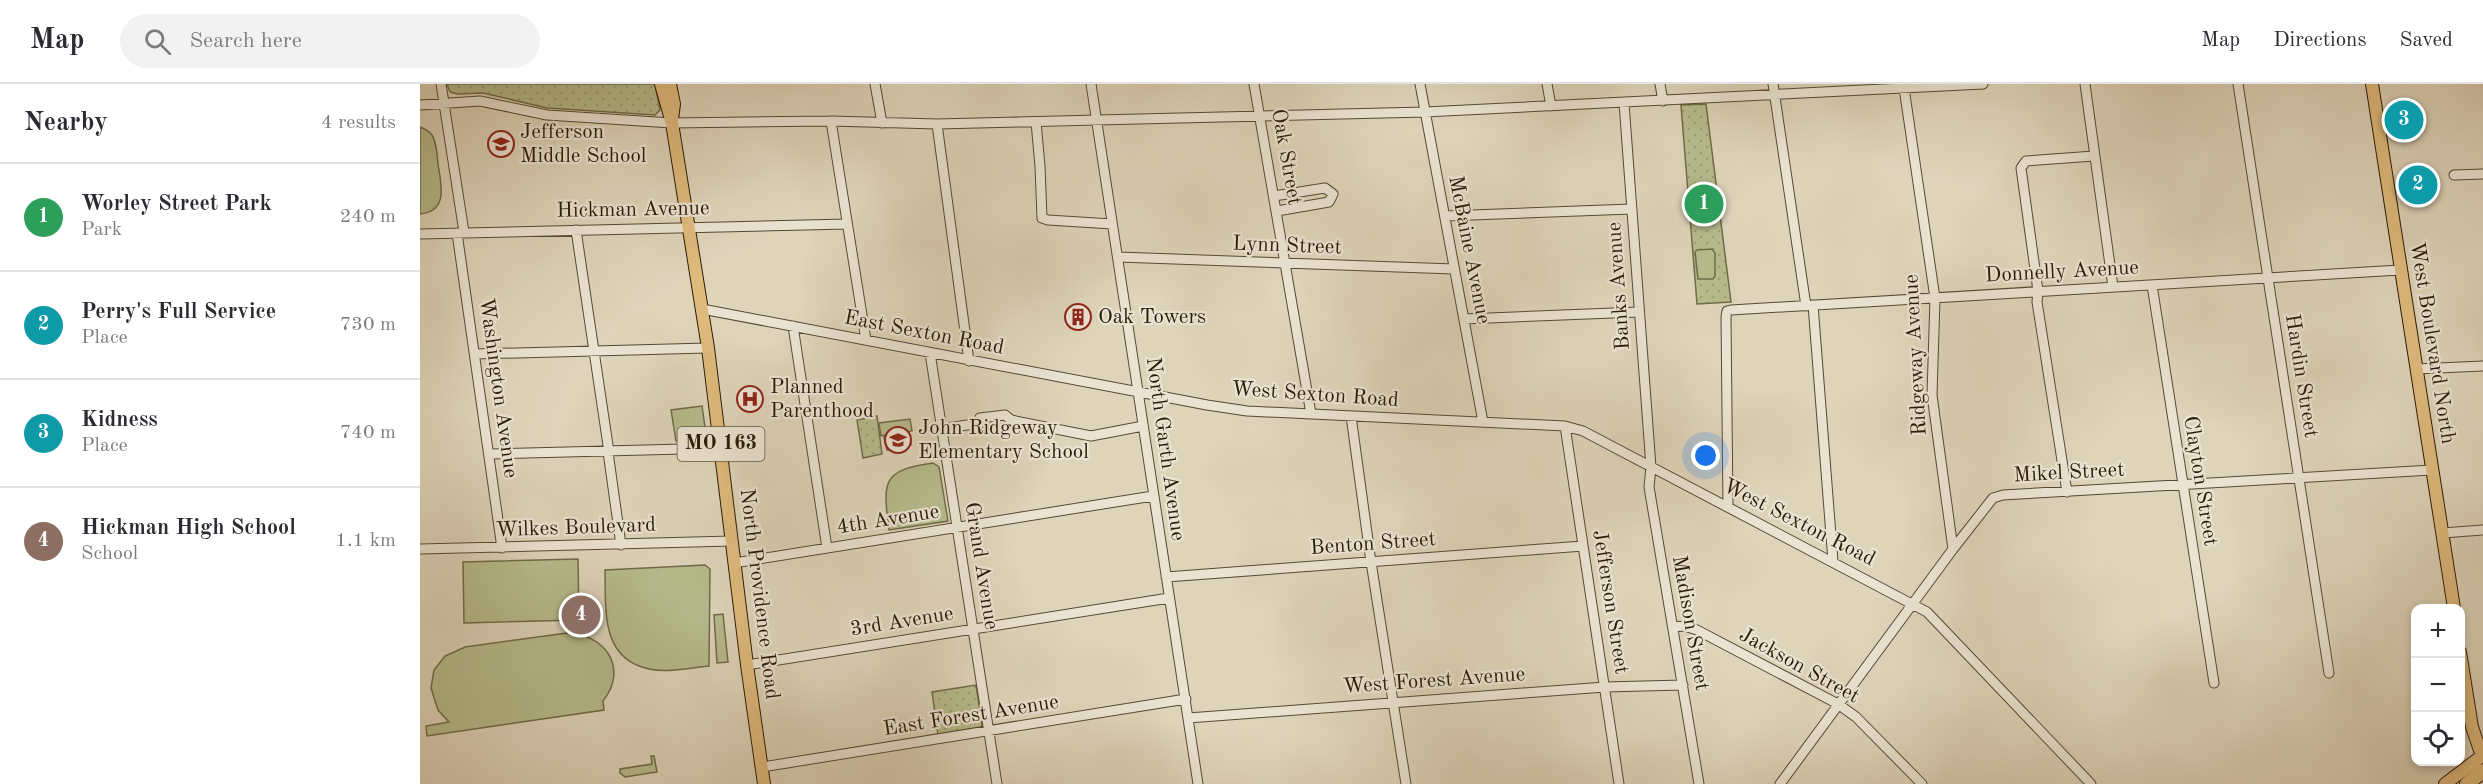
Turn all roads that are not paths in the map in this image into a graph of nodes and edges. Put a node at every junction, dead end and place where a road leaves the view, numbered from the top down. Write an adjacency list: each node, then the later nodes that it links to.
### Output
1 (441, 84): 19 (street, Washington Avenue)
2 (660, 84): 28 (main road, North Providence Road / MO 163)
3 (670, 84): 28 (main road, North Providence Road / MO 163)
4 (875, 84): 29 (street)
5 (1091, 84): 27 (street, North Garth Avenue)
6 (1254, 84): 24 (street, Oak Street)
7 (1420, 84): 23 (street, McBaine Avenue)
8 (1547, 84): 22 (street)
9 (1660, 84): 18 (street)
10 (1773, 84): 17 (street)
11 (1983, 84): 16 (street)
12 (2085, 84): 31 (street)
13 (2238, 84): 48 (street, Hardin Street)
14 (2372, 84): 47 (main road, West Boulevard North)
15 (1886, 86): 16 (street); 17 (street)
16 (1904, 88): 52 (street, Ridgeway Avenue)
17 (1775, 95): 18 (street); 53 (street)
18 (1663, 101): 20 (street)
19 (444, 102): 21 (street); 28 (street); 42 (street, Washington Avenue)
20 (1624, 103): 22 (street); 35 (street, Banks Avenue)
21 (420, 105)
22 (1551, 106): 23 (street)
23 (1425, 112): 24 (street); 37 (street, McBaine Avenue)
24 (1261, 118): 27 (street); 34 (street, Oak Street)
25 (831, 121): 28 (street); 29 (street); 38 (street)
26 (1035, 122): 27 (street); 30 (street); 39 (street)
27 (1097, 122): 39 (street, North Garth Avenue)
28 (672, 123): 40 (main road, North Providence Road / MO 163)
29 (882, 123): 30 (street)
30 (938, 124): 63 (street)
31 (2094, 156): 50 (street); 51 (street)
32 (2483, 174): 33 (street)
33 (2454, 175)
34 (1274, 196): 36 (street, Oak Street); 36 (street)
35 (1632, 209): 37 (street); 55 (street, Banks Avenue)
36 (1277, 211): 45 (street, Oak Street)
37 (1445, 216): 46 (street, McBaine Avenue)
38 (847, 224): 40 (street, Hickman Avenue); 58 (street)
39 (1112, 224): 44 (street, North Garth Avenue)
40 (688, 226): 41 (street, Hickman Avenue); 54 (main road, North Providence Road / MO 163)
41 (576, 230): 42 (street, Hickman Avenue); 60 (street)
42 (460, 232): 43 (street, Hickman Avenue); 62 (street, Washington Avenue)
43 (420, 234)
44 (1118, 257): 45 (street, Lynn Street); 66 (street, North Garth Avenue)
45 (1286, 264): 46 (street, Lynn Street); 67 (street, Oak Street)
46 (1454, 269): 56 (street, McBaine Avenue)
47 (2400, 270): 48 (street, Donnelly Avenue); 65 (main road, West Boulevard North)
48 (2268, 278): 49 (street, Donnelly Avenue); 78 (street, Hardin Street)
49 (2152, 285): 50 (street, Donnelly Avenue); 79 (street, Clayton Street)
50 (2113, 287): 51 (street, Donnelly Avenue)
51 (2038, 291): 52 (street, Donnelly Avenue); 80 (street)
52 (1935, 298): 53 (street, Donnelly Avenue); 92 (street, Ridgeway Avenue)
53 (1809, 305): 82 (street, Donnelly Avenue); 93 (street)
54 (702, 309): 57 (street, East Sexton Road); 59 (main road, North Providence Road / MO 163)
55 (1640, 312): 56 (street); 76 (street, Banks Avenue)
56 (1464, 319): 69 (street, McBaine Avenue)
57 (793, 326): 58 (street, East Sexton Road); 90 (street)
58 (866, 340): 61 (street, East Sexton Road)
59 (708, 348): 60 (street); 73 (main road, North Providence Road / MO 163)
60 (594, 351): 62 (street); 74 (street)
61 (930, 353): 63 (street, East Sexton Road); 72 (street, Grand Avenue)
62 (475, 354): 75 (street, Washington Avenue)
63 (969, 361): 66 (street, East Sexton Road)
64 (2483, 366): 65 (street)
65 (2416, 369): 77 (main road, West Boulevard North)
66 (1139, 394): 67 (street, West Sexton Road); 70 (street, North Garth Avenue)
67 (1311, 414): 68 (street, West Sexton Road)
68 (1351, 416): 69 (street, West Sexton Road); 94 (street)
69 (1483, 422): 71 (street, West Sexton Road)
70 (1143, 426): 72 (street); 81 (street, North Garth Avenue)
71 (1565, 426): 76 (street, West Sexton Road); 88 (street, Jefferson Street)
72 (941, 429): 83 (street, Grand Avenue)
73 (722, 448): 74 (street); 86 (main road, North Providence Road / MO 163)
74 (609, 452): 75 (street); 87 (street)
75 (490, 454): 89 (street, Washington Avenue)
76 (1651, 467): 82 (street, West Sexton Road); 100 (street, Madison Street)
77 (2432, 470): 78 (street, Mikel Street); 85 (main road, West Boulevard North)
78 (2298, 478): 79 (street, Mikel Street); 104 (street, Hardin Street)
79 (2183, 484): 80 (street, Mikel Street); 105 (street, Clayton Street)
80 (2067, 492): 92 (street, Mikel Street)
81 (1153, 496): 83 (street, 4th Avenue); 96 (street, North Garth Avenue)
82 (1728, 507): 93 (street, West Sexton Road)
83 (957, 527): 90 (street, 4th Avenue); 101 (street, Grand Avenue)
84 (2483, 530): 85 (street)
85 (2442, 533): 99 (main road, West Boulevard North)
86 (732, 541): 87 (street, Wilkes Boulevard); 95 (main road, North Providence Road / MO 163)
87 (621, 545): 89 (street, Wilkes Boulevard)
88 (1583, 546): 94 (street, Benton Street); 107 (street, Jefferson Street)
89 (502, 548): 91 (street, Wilkes Boulevard)
90 (827, 548): 95 (street, 4th Avenue)
91 (420, 549)
92 (1953, 549): 98 (street, Mikel Street)
93 (1833, 561): 98 (street, West Sexton Road)
94 (1371, 562): 96 (street, Benton Street); 109 (street)
95 (734, 563): 103 (main road, North Providence Road / MO 163)
96 (1166, 577): 97 (street, North Garth Avenue)
97 (1169, 598): 101 (street, 3rd Avenue); 108 (street, North Garth Avenue)
98 (1913, 603): 110 (street, Mikel Street); 124 (street, West Sexton Road)
99 (2453, 604)
100 (1672, 627): 106 (street, Madison Street); 110 (street, Jackson Street)
101 (973, 629): 103 (street, 3rd Avenue); 112 (street, Grand Avenue)
102 (2461, 658): 113 (main road)
103 (747, 665): 114 (main road, North Providence Road / MO 163)
104 (2329, 673)
105 (2214, 684)
106 (1683, 685): 107 (street, West Forest Avenue); 122 (street, Madison Street)
107 (1605, 687): 109 (street, West Forest Avenue); 121 (street, Jefferson Street)
108 (1186, 699): 111 (street, North Garth Avenue); 112 (street, East Forest Avenue)
109 (1394, 702): 111 (street, West Forest Avenue); 120 (street)
110 (1838, 704): 116 (street, Jackson Street); 123 (street, Mikel Street)
111 (1188, 718): 119 (street, North Garth Avenue)
112 (988, 731): 114 (street, East Forest Avenue); 118 (street, Grand Avenue)
113 (2483, 756): 125 (main road)
114 (762, 767): 117 (main road, North Providence Road / MO 163)
115 (2483, 771): 126 (highway)
116 (1917, 783)
117 (764, 784)
118 (997, 784)
119 (1198, 784)
120 (1406, 784)
121 (1619, 784)
122 (1699, 784)
123 (1780, 784)
124 (2091, 784)
125 (2445, 784)
126 (2467, 784)

